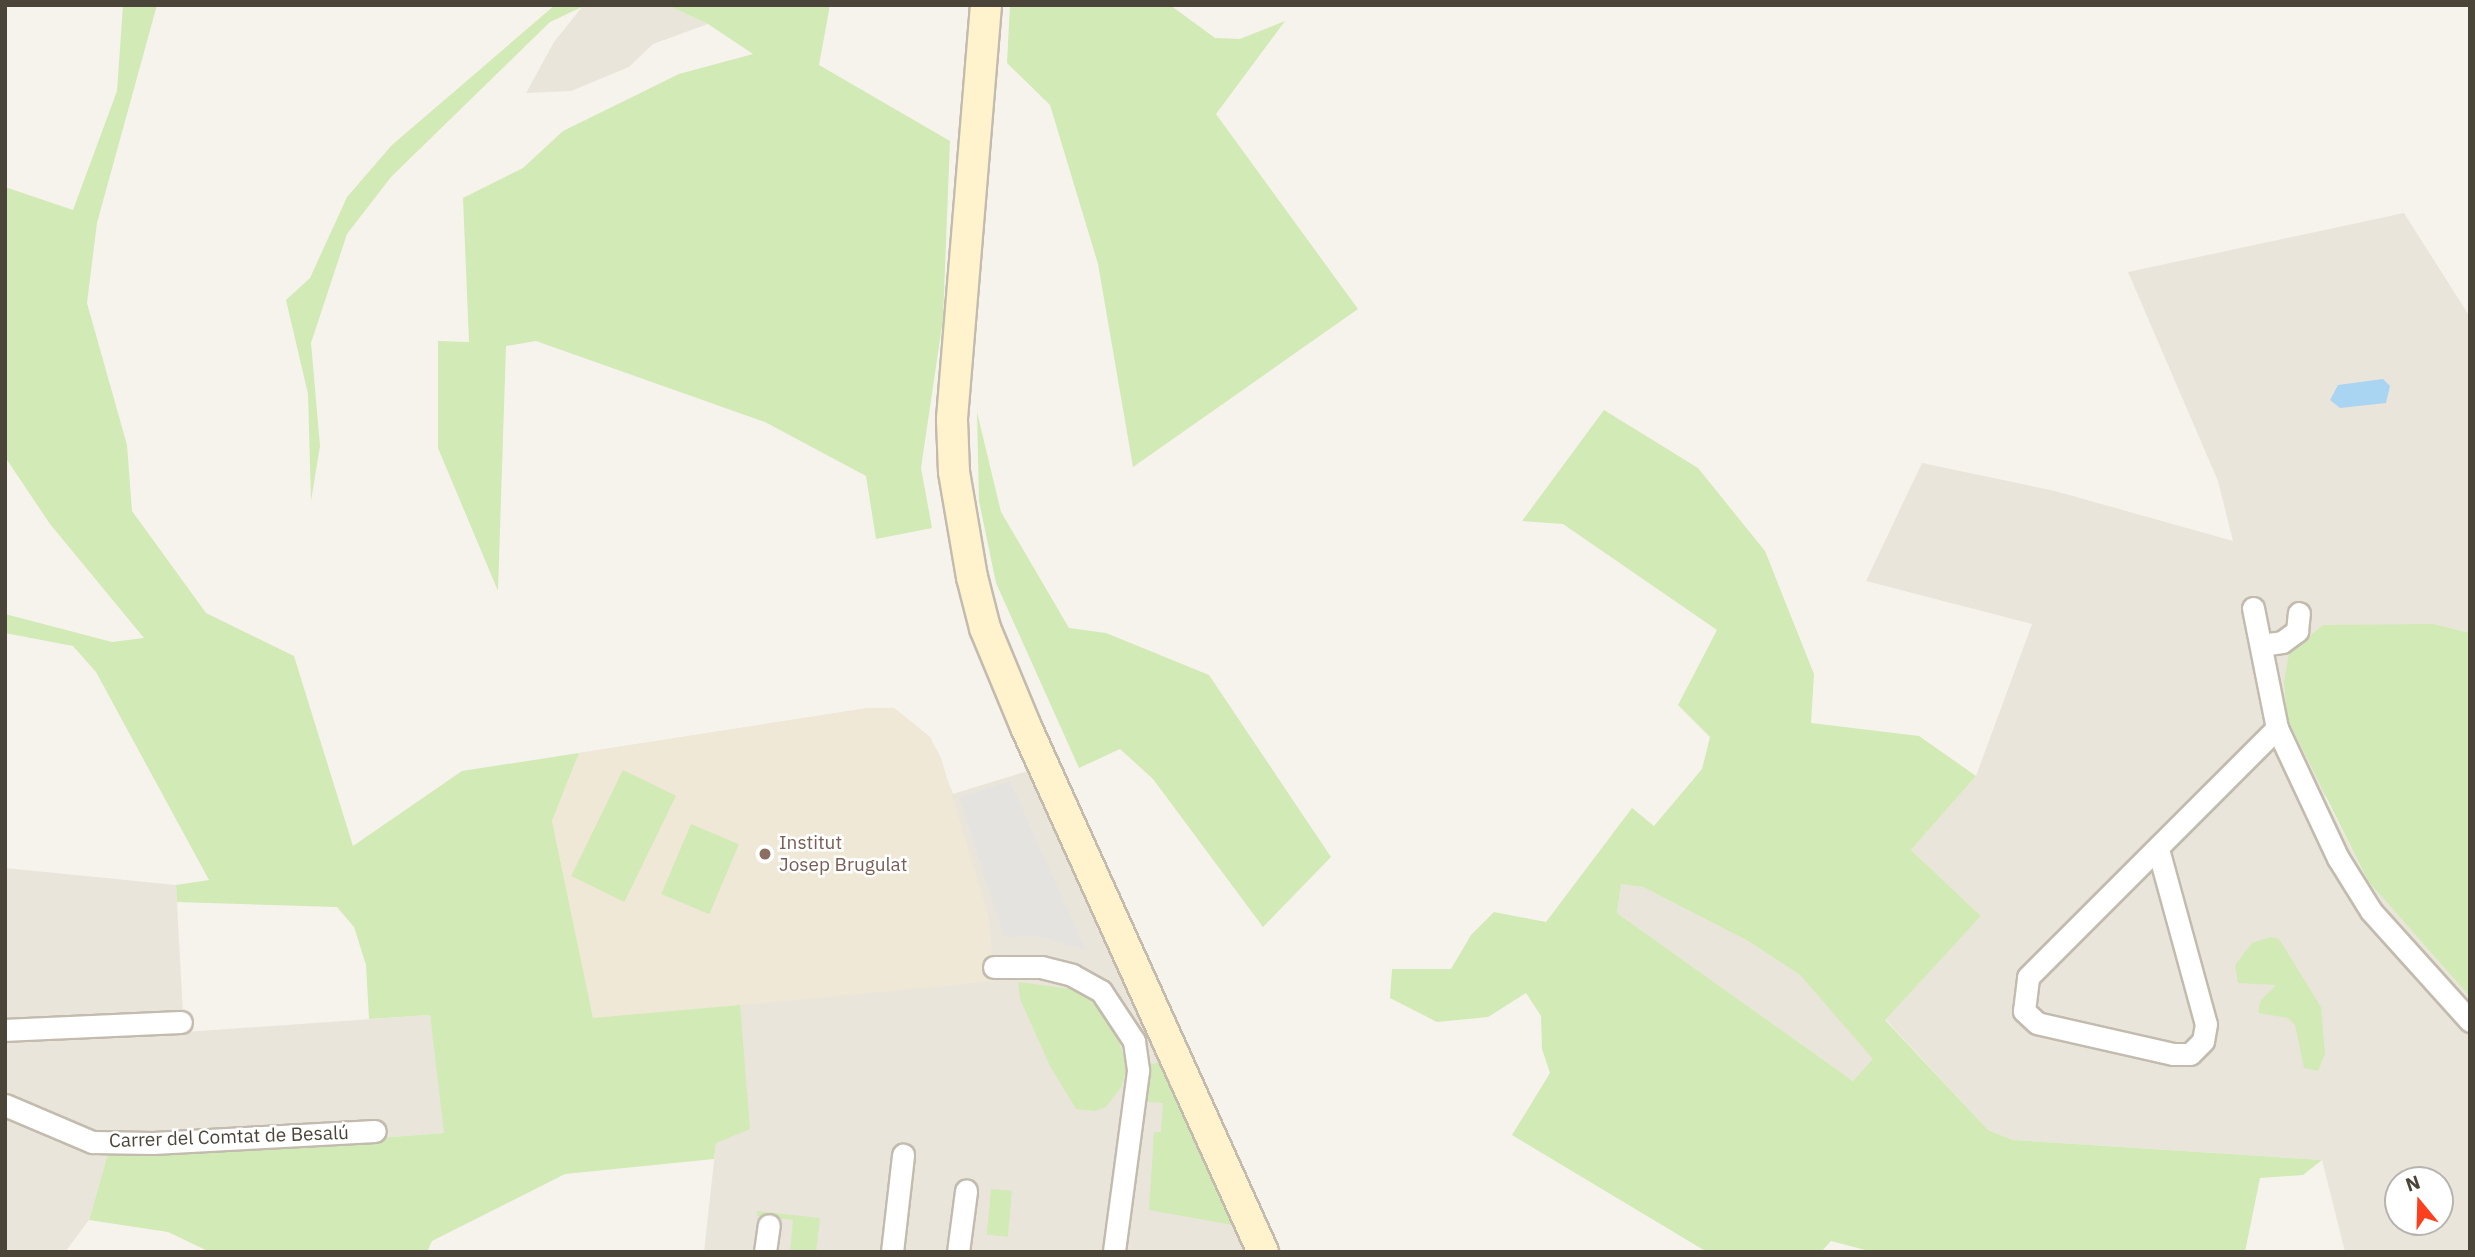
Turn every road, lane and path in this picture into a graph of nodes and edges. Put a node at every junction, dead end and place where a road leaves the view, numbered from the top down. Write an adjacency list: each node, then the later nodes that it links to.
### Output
1 (986, 5): 20 (street)
2 (2253, 608): 4 (street)
3 (2300, 613): 4 (street)
4 (2262, 645): 5 (street)
5 (2277, 728): 6 (street); 8 (street)
6 (2158, 849): 6 (street)
7 (994, 967): 19 (street)
8 (2470, 1021)
9 (181, 1022): 10 (street)
10 (5, 1030)
11 (5, 1105): 12 (street, Carrer del Comtat de Besalú)
12 (375, 1131)
13 (903, 1155): 17 (street)
14 (965, 1191): 18 (street)
15 (769, 1225): 16 (street)
16 (765, 1252)
17 (892, 1252)
18 (958, 1252)
19 (1114, 1252)
20 (1263, 1252)

